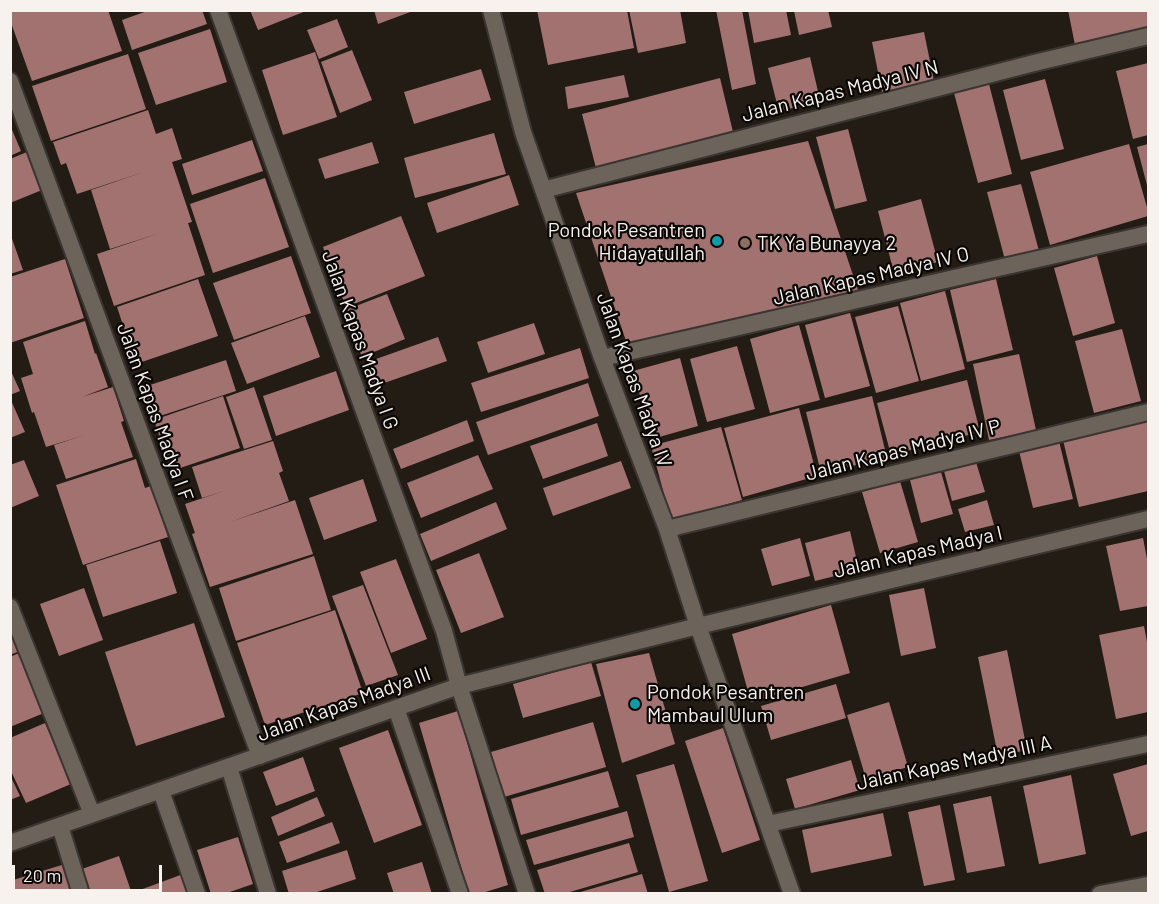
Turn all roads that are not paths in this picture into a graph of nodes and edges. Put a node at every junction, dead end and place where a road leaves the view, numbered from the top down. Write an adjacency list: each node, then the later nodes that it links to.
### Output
1 (218, 10): 13 (street, Jalan Kapas Madya I G)
2 (496, 12): 5 (street, Jalan Kapas Madya IV)
3 (1149, 36): 5 (street, Jalan Kapas Madya IV N)
4 (10, 81): 16 (street, Jalan Kapas Madya I F)
5 (543, 190): 7 (street, Jalan Kapas Madya IV)
6 (1149, 234): 7 (street, Jalan Kapas Madya IV O)
7 (602, 358): 10 (street, Jalan Kapas Madya IV)
8 (1149, 412): 10 (street, Jalan Kapas Madya IV P)
9 (1149, 519): 12 (street, Jalan Kapas Madya I)
10 (668, 529): 12 (street, Jalan Kapas Madya IV)
11 (10, 607): 19 (street)
12 (698, 626): 13 (street, Jalan Kapas Madya III); 20 (street, Jalan Kapas Madya IV)
13 (459, 686): 14 (street, Jalan Kapas Madya III); 28 (street, Jalan Kapas Madya I G)
14 (396, 708): 16 (street, Jalan Kapas Madya III); 27 (street)
15 (1149, 744): 20 (street, Jalan Kapas Madya III A)
16 (260, 756): 17 (street, Jalan Kapas Madya III)
17 (229, 767): 18 (street, Jalan Kapas Madya III); 26 (street)
18 (161, 791): 19 (street, Jalan Kapas Madya III); 25 (street)
19 (92, 814): 21 (street, Jalan Kapas Madya III)
20 (768, 824): 29 (street, Jalan Kapas Madya IV)
21 (60, 826): 22 (street, Jalan Kapas Madya III); 24 (street)
22 (10, 843)
23 (1149, 885): 30 (street)
24 (81, 894)
25 (197, 894)
26 (268, 894)
27 (460, 894)
28 (527, 894)
29 (792, 894)
30 (1101, 894)

